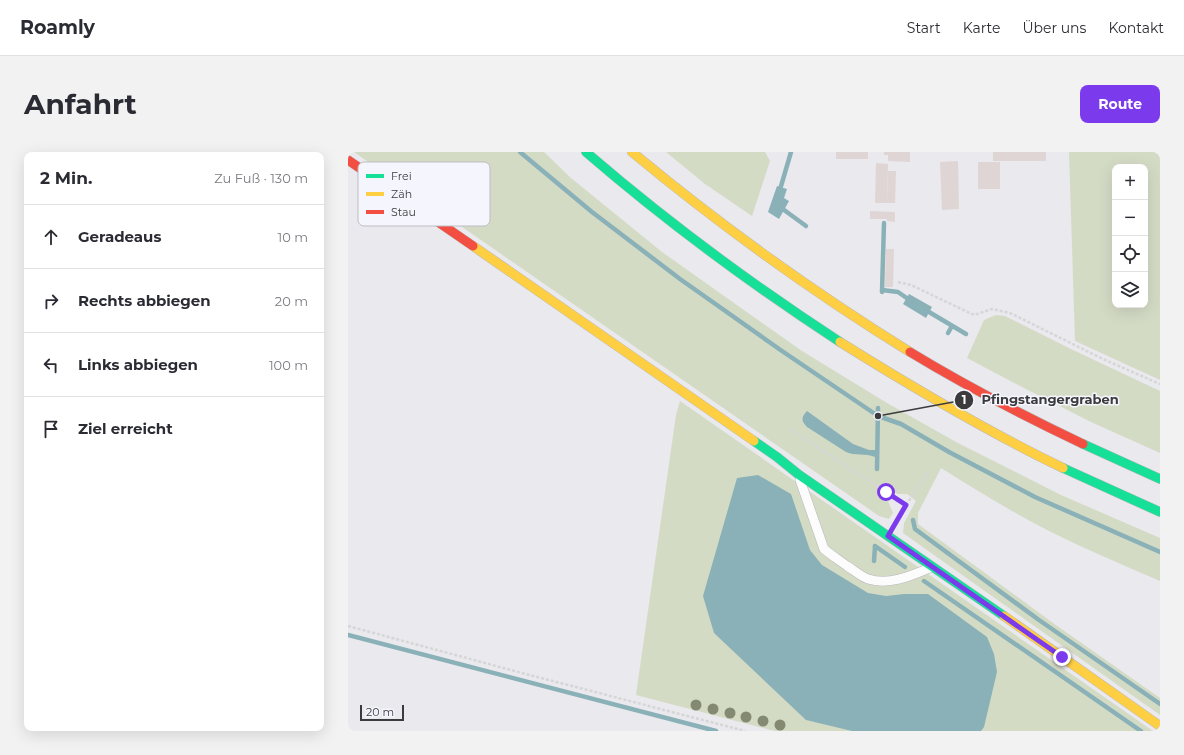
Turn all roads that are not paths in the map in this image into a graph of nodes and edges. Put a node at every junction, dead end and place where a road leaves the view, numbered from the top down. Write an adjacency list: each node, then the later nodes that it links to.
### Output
1 (586, 152): 8 (main road)
2 (632, 152): 7 (main road)
3 (348, 160): 4 (main road)
4 (358, 167)
5 (444, 226): 6 (main road)
6 (798, 474): 9 (main road); 9 (lane)
7 (1160, 479)
8 (1160, 512)
9 (933, 567): 10 (main road)
10 (1160, 726)

